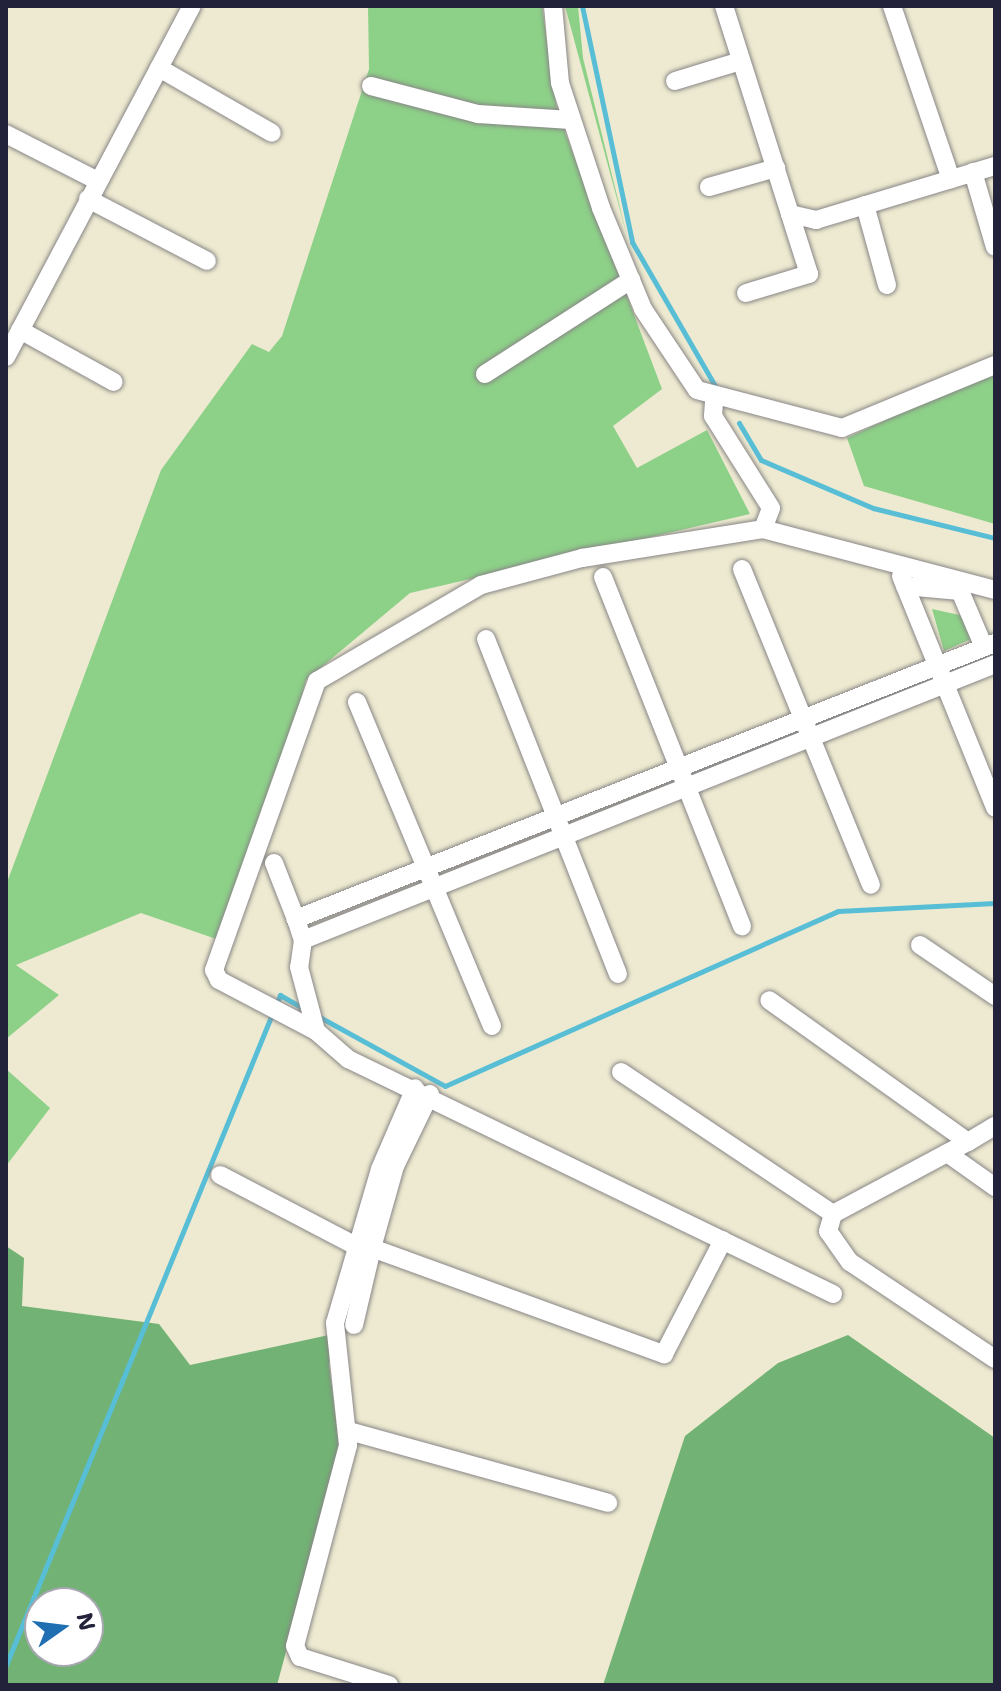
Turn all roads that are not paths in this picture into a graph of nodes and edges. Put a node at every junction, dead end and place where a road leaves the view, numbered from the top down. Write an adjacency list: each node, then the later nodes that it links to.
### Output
1 (192, 6): 6 (street)
2 (553, 6): 9 (street)
3 (724, 6): 5 (street)
4 (892, 6): 15 (street)
5 (741, 61): 7 (street); 13 (street)
6 (159, 68): 10 (street); 16 (street)
7 (675, 81)
8 (371, 86): 9 (street)
9 (571, 120): 23 (street)
10 (272, 133)
11 (6, 134): 16 (street)
12 (995, 166): 14 (street)
13 (776, 168): 17 (street); 20 (street)
14 (973, 172): 15 (street); 21 (street)
15 (951, 179): 19 (street)
16 (98, 181): 18 (street)
17 (709, 187)
18 (88, 199): 22 (street); 26 (street)
19 (865, 205): 20 (street); 24 (street)
20 (790, 214): 25 (street)
21 (995, 247)
22 (207, 261)
23 (631, 280): 29 (street); 31 (street)
24 (887, 285)
25 (746, 293)
26 (20, 330): 27 (street); 30 (street)
27 (6, 357)
28 (995, 365): 31 (street)
29 (485, 374)
30 (114, 382)
31 (714, 400): 32 (street)
32 (763, 529): 35 (street); 61 (street)
33 (742, 569): 42 (street)
34 (603, 577): 44 (street)
35 (995, 590)
36 (486, 639): 47 (street)
37 (989, 644): 38 (street); 38 (street)
38 (939, 664): 40 (street); 42 (street)
39 (995, 664): 40 (street)
40 (947, 684): 43 (street); 46 (street)
41 (357, 702): 50 (street)
42 (804, 718): 43 (street); 44 (street)
43 (813, 737): 45 (street); 51 (street)
44 (678, 768): 45 (street); 47 (street)
45 (687, 787): 48 (street); 54 (street)
46 (995, 808)
47 (552, 818): 48 (street); 50 (street)
48 (561, 837): 52 (street); 57 (street)
49 (274, 863): 53 (street)
50 (424, 868): 52 (street); 53 (street)
51 (871, 885)
52 (434, 888): 55 (street); 60 (street)
53 (296, 919): 55 (street)
54 (742, 926)
55 (303, 940): 61 (street)
56 (920, 945): 58 (street)
57 (618, 974)
58 (995, 996)
59 (769, 1000): 65 (street)
60 (492, 1026)
61 (316, 1031): 63 (street)
62 (621, 1072): 69 (street)
63 (422, 1091): 70 (street); 71 (street)
64 (995, 1126): 65 (street)
65 (968, 1142): 66 (street)
66 (947, 1153): 68 (street); 69 (street)
67 (220, 1175): 71 (street)
68 (995, 1187)
69 (833, 1214): 74 (street)
70 (723, 1240): 71 (street); 72 (street)
71 (364, 1247): 73 (street); 75 (street)
72 (833, 1294)
73 (354, 1325)
74 (995, 1359)
75 (349, 1431): 76 (street); 77 (street)
76 (608, 1503)
77 (389, 1685)

